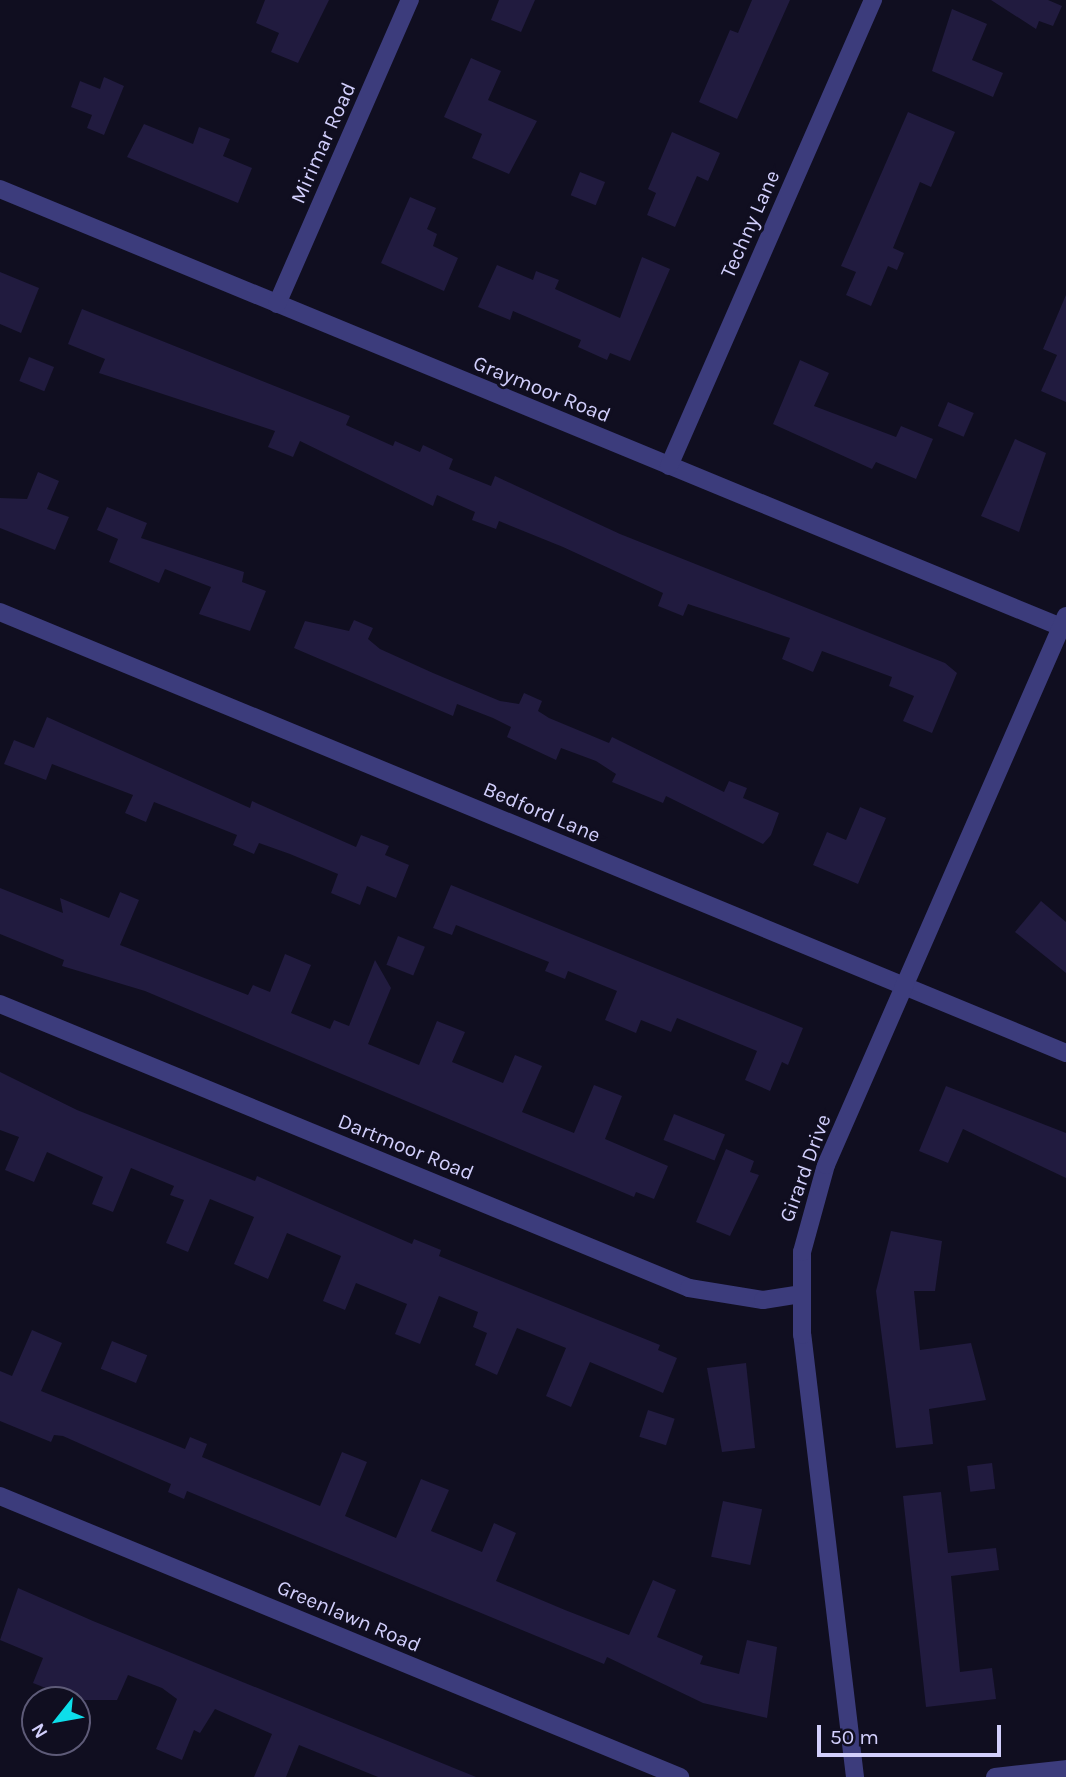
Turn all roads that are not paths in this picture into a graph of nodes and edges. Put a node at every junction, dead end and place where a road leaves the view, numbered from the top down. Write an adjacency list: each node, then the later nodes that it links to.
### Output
1 (410, 0): 4 (street, Mirimar Road)
2 (873, 0): 5 (street, Techny Lane)
3 (0, 189): 4 (street, Graymoor Road)
4 (278, 304): 5 (street, Graymoor Road)
5 (669, 466): 7 (street, Graymoor Road)
6 (0, 612): 8 (street, Bedford Lane)
7 (1064, 625): 8 (street, Girard Drive)
8 (905, 987): 10 (street, Bedford Lane); 11 (street, Girard Drive)
9 (0, 1004): 11 (street, Dartmoor Road)
10 (1066, 1053)
11 (801, 1294): 15 (street, Girard Drive)
12 (0, 1496): 14 (street, Greenlawn Road)
13 (1066, 1769): 16 (street)
14 (680, 1777)
15 (855, 1777)
16 (995, 1777)

